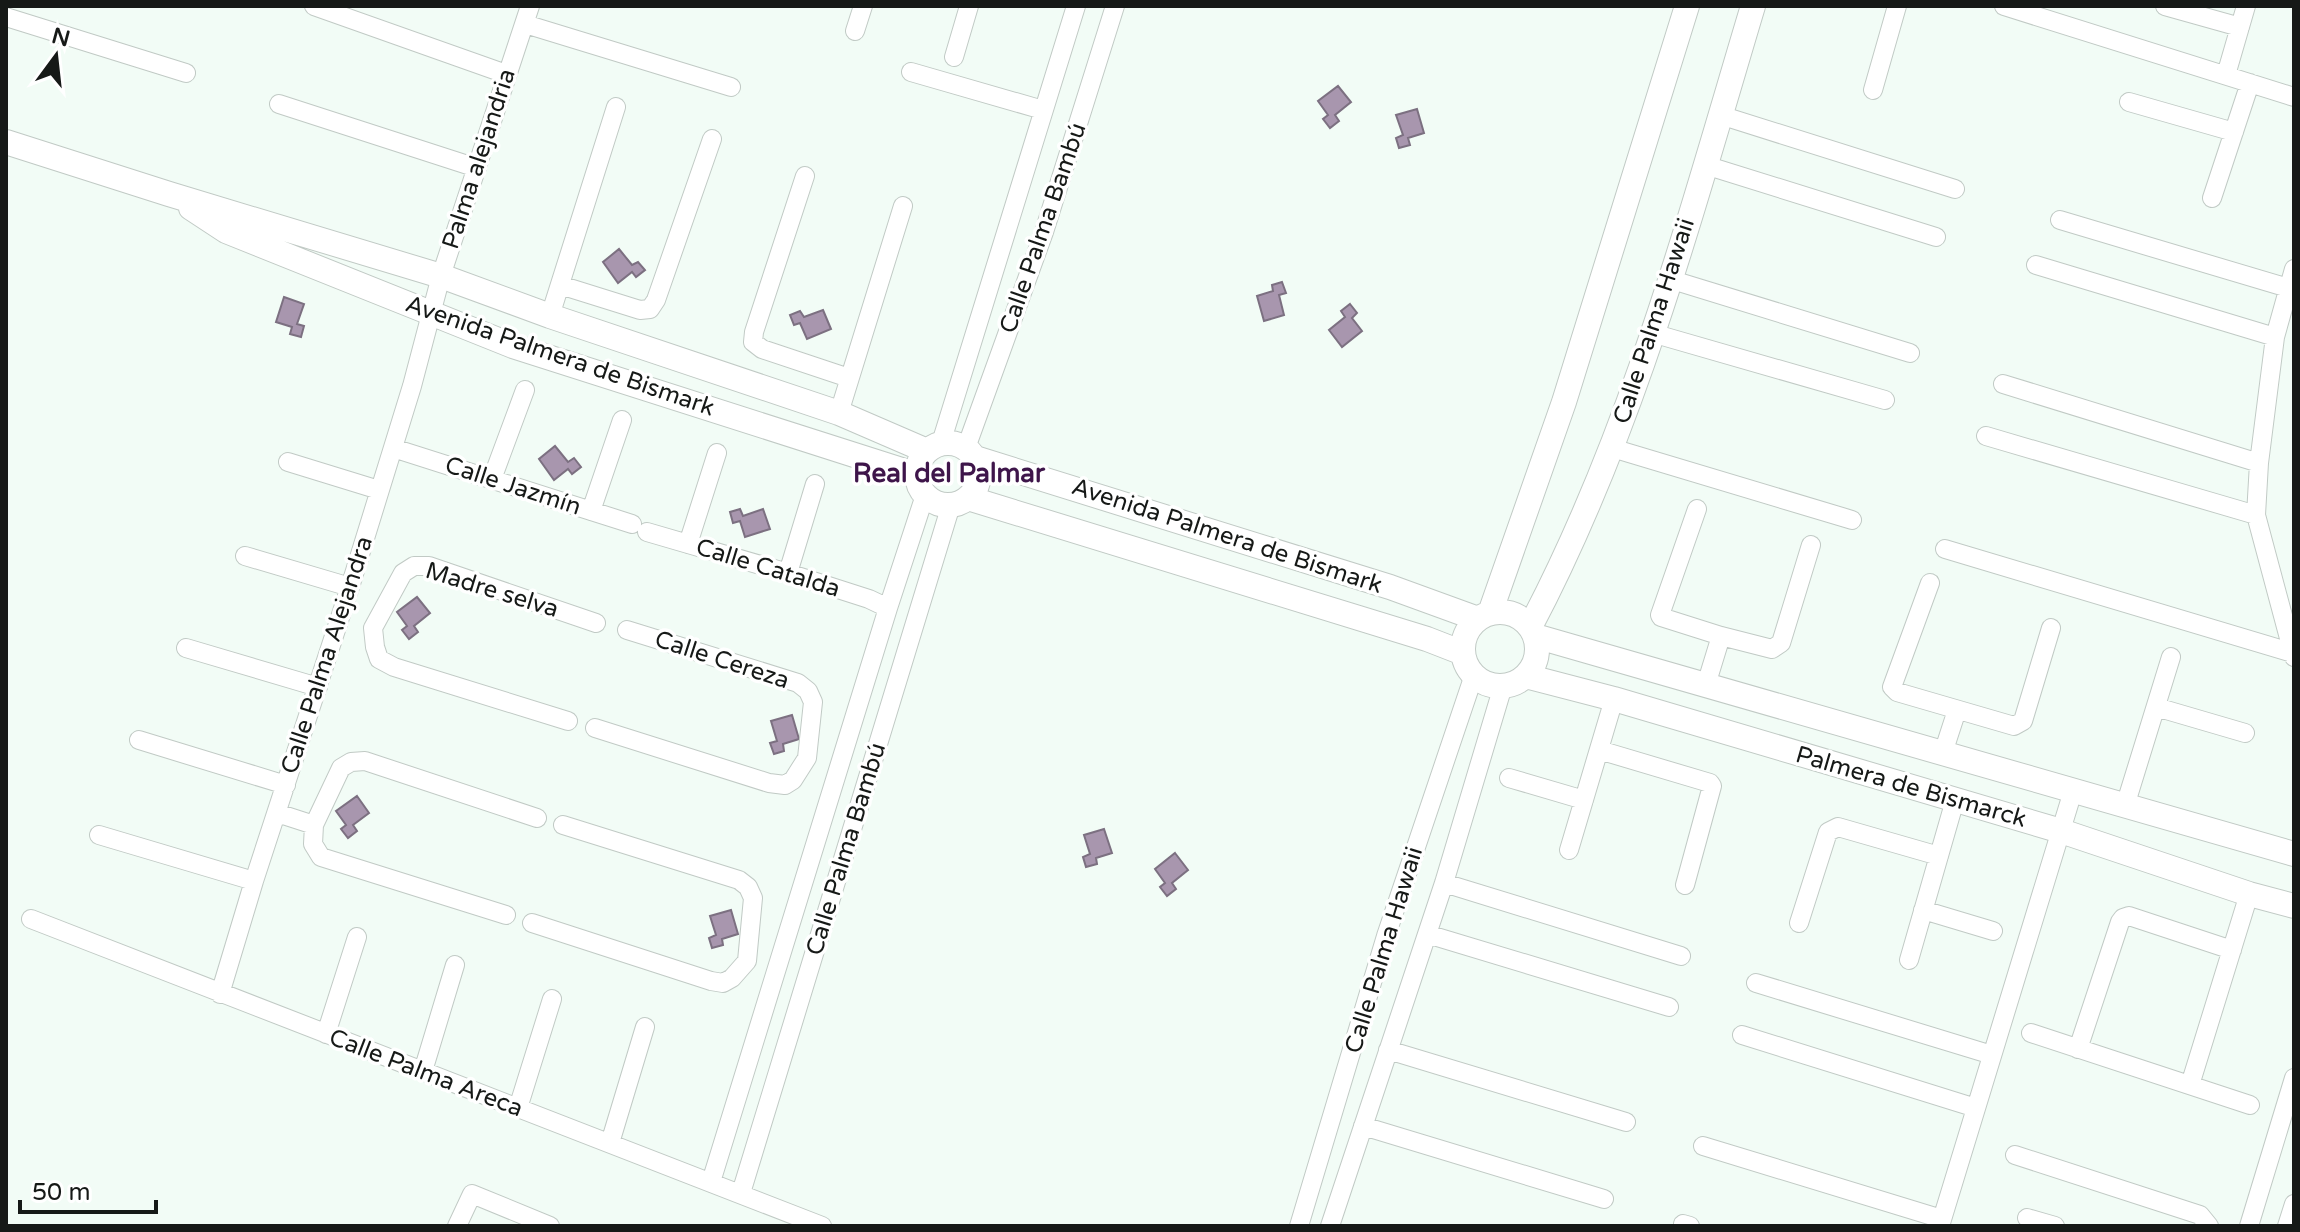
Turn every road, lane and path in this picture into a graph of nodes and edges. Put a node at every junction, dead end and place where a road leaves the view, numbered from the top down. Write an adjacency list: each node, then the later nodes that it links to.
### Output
1 (314, 6): 19 (street)
2 (863, 6): 15 (street)
3 (969, 6): 16 (street)
4 (1076, 6): 28 (street, Calle Palma Bambú)
5 (1115, 6): 64 (street, Calle Palma Bambú)
6 (1687, 6): 85 (street)
7 (1753, 6): 29 (street, Calle Palma Hawaii)
8 (1897, 6): 23 (street)
9 (2004, 6): 20 (street)
10 (2165, 6): 14 (street)
11 (2246, 6): 14 (street)
12 (527, 15): 19 (street, Palma alejandria); 22 (street)
13 (6, 17): 18 (street)
14 (2240, 27): 20 (street)
15 (855, 31)
16 (954, 57)
17 (911, 72): 28 (street)
18 (186, 73)
19 (506, 74): 34 (street, Palma alejandria)
20 (2226, 75): 21 (street)
21 (2250, 83): 24 (street); 30 (street)
22 (731, 87)
23 (1873, 90)
24 (2294, 97)
25 (2129, 102): 30 (street)
26 (279, 104): 34 (street)
27 (616, 107): 46 (street)
28 (1043, 110): 60 (street, Calle Palma Bambú)
29 (1720, 115): 33 (street, Calle Palma Hawaii); 36 (street)
30 (2234, 132): 38 (street)
31 (712, 139): 46 (street)
32 (6, 142): 37 (street, Avenida Palmera de Bismark)
33 (1705, 165): 41 (street); 45 (street, Calle Palma Hawaii)
34 (477, 168): 44 (street, Palma alejandria)
35 (805, 176): 53 (street)
36 (1955, 189)
37 (169, 194): 44 (street, Avenida Palmera de Bismark); 48 (street, Avenida Palmera de Bismark)
38 (2212, 198)
39 (903, 206): 53 (street)
40 (2060, 220): 47 (street)
41 (1936, 237)
42 (2036, 265): 51 (street)
43 (2294, 269): 47 (street)
44 (441, 276): 48 (street, Palma alejandria); 49 (street, Avenida Palmera de Bismark)
45 (1669, 279): 50 (street, Calle Palma Hawaii); 52 (street)
46 (560, 285): 49 (street)
47 (2288, 288): 51 (street)
48 (431, 314): 61 (street, Calle Palma Alejandra); 69 (street, Avenida Palmera de Bismark)
49 (550, 316): 57 (street, Avenida Palmera de Bismark)
50 (1652, 333): 56 (street); 62 (street, Calle Palma Hawaii)
51 (2275, 337): 66 (street)
52 (1910, 353)
53 (849, 378): 57 (street)
54 (2003, 384): 66 (street)
55 (525, 390): 67 (street)
56 (1885, 400)
57 (839, 413): 60 (street, Avenida Palmera de Bismark)
58 (622, 420): 73 (street)
59 (1986, 436): 74 (street)
60 (934, 447): 64 (street); 69 (street)
61 (393, 448): 67 (street, Calle Jazmín); 70 (street, Calle Palma Alejandra)
62 (1612, 448): 75 (street); 91 (street, Calle Palma Hawaii)
63 (717, 453): 77 (street)
64 (970, 453): 71 (street); 85 (street, Avenida Palmera de Bismark)
65 (288, 462): 70 (street)
66 (2259, 463): 74 (street)
67 (492, 479): 73 (street, Calle Jazmín)
68 (815, 484): 81 (street)
69 (921, 485): 71 (street); 84 (street, Calle Palma Bambú)
70 (379, 490): 83 (street, Calle Palma Alejandra)
71 (960, 501): 94 (street, Avenida Palmera de Bismark); 170 (street, Calle Palma Bambú)
72 (1697, 509): 92 (street)
73 (591, 511): 76 (street, Calle Jazmín)
74 (2256, 515): 95 (street)
75 (1852, 520)
76 (640, 528): 77 (street, Calle Catalda)
77 (688, 544): 81 (street, Calle Catalda)
78 (1811, 545): 92 (street)
79 (1945, 549): 95 (street)
80 (245, 556): 83 (street)
81 (788, 573): 84 (street, Calle Catalda)
82 (1930, 583): 104 (street)
83 (350, 587): 86 (street, Calle Palma Alejandra)
84 (888, 608): 112 (street, Calle Palma Bambú)
85 (1484, 616): 91 (street); 94 (street)
86 (340, 618): 88 (street); 101 (street, Calle Palma Alejandra)
87 (596, 623): 88 (street, Madre selva)
88 (373, 628): 105 (street)
89 (2051, 628): 104 (street)
90 (627, 630): 111 (street, Calle Cereza)
91 (1533, 631): 98 (street); 99 (street, Palmera de Bismarck)
92 (1721, 636): 99 (street)
93 (186, 648): 101 (street)
94 (1463, 653): 97 (street)
95 (2294, 655)
96 (2171, 657): 103 (street)
97 (1474, 675): 100 (street); 178 (street, Calle Palma Hawaii)
98 (1526, 676): 100 (street); 102 (street, Palmera de Bismarck)
99 (1706, 685): 110 (street, Palmera de Bismarck)
100 (1503, 686): 129 (street, Calle Palma Hawaii)
101 (318, 687): 114 (street, Calle Palma Alejandra)
102 (1614, 699): 109 (street); 117 (street, Palmera de Bismarck)
103 (2156, 707): 107 (street); 118 (street)
104 (1957, 710): 110 (street)
105 (568, 721)
106 (595, 728): 111 (street)
107 (2245, 733)
108 (139, 740): 114 (street)
109 (1599, 750): 116 (street); 130 (street)
110 (1943, 753): 115 (street, Palmera de Bismarck)
111 (807, 758): 112 (street)
112 (840, 769): 146 (street, Calle Palma Bambú)
113 (1509, 778): 116 (street)
114 (286, 785): 119 (street, Calle Palma Alejandra)
115 (2073, 791): 118 (street, Palmera de Bismarck); 123 (street)
116 (1584, 800): 125 (street)
117 (1955, 800): 123 (street, Palmera de Bismarck); 127 (street)
118 (2125, 806): 126 (street, Palmera de Bismarck)
119 (277, 813): 121 (street); 128 (street, Calle Palma Alejandra)
120 (537, 818): 121 (street)
121 (314, 825): 134 (street)
122 (563, 825): 144 (street)
123 (2061, 831): 131 (street, Palmera de Bismarck); 157 (street)
124 (99, 835): 128 (street)
125 (1569, 850)
126 (2294, 854)
127 (1939, 856): 133 (street); 137 (street)
128 (254, 881): 148 (street, Calle Palma Alejandra)
129 (1444, 883): 139 (street, Calle Palma Hawaii); 142 (street)
130 (1685, 885)
131 (2249, 894): 132 (street, Palmera de Bismarck); 141 (street)
132 (2294, 906)
133 (1923, 910): 138 (street); 143 (street)
134 (506, 915)
135 (31, 919): 148 (street, Calle Palma Areca)
136 (532, 923): 144 (street)
137 (1799, 923)
138 (1993, 931)
139 (1427, 934): 150 (street); 156 (street, Calle Palma Hawaii)
140 (357, 937): 153 (street)
141 (2232, 950): 155 (street); 160 (street)
142 (1681, 956)
143 (1909, 960)
144 (747, 961): 146 (street)
145 (455, 965): 158 (street)
146 (776, 970): 169 (street, Calle Palma Bambú)
147 (1756, 983): 157 (street)
148 (220, 994): 153 (street, Calle Palma Areca)
149 (552, 999): 162 (street)
150 (1669, 1007)
151 (645, 1027): 166 (street)
152 (2031, 1033): 155 (street)
153 (326, 1034): 158 (street, Calle Palma Areca)
154 (1742, 1035): 163 (street)
155 (2078, 1049): 160 (street)
156 (1388, 1050): 164 (street); 165 (street, Calle Palma Hawaii)
157 (1992, 1055): 163 (street)
158 (423, 1071): 162 (street, Calle Palma Areca)
159 (2294, 1078): 182 (street)
160 (2190, 1085): 161 (street)
161 (2250, 1105)
162 (518, 1108): 166 (street, Calle Palma Areca)
163 (1976, 1108): 174 (street)
164 (1626, 1122)
165 (1363, 1126): 171 (street); 179 (street, Calle Palma Hawaii)
166 (610, 1143): 169 (street, Calle Palma Areca)
167 (1703, 1146): 174 (street)
168 (2015, 1155): 181 (street)
169 (711, 1182): 170 (street, Calle Palma Areca)
170 (741, 1193): 177 (street, Calle Palma Areca)
171 (1604, 1199)
172 (2294, 1204): 183 (street)
173 (2027, 1218): 180 (street)
174 (1941, 1223)
175 (457, 1226): 176 (street)
176 (550, 1226)
177 (822, 1226)
178 (1299, 1226)
179 (1330, 1226)
180 (2055, 1226)
181 (2209, 1226)
182 (2249, 1226)
183 (2287, 1226)

